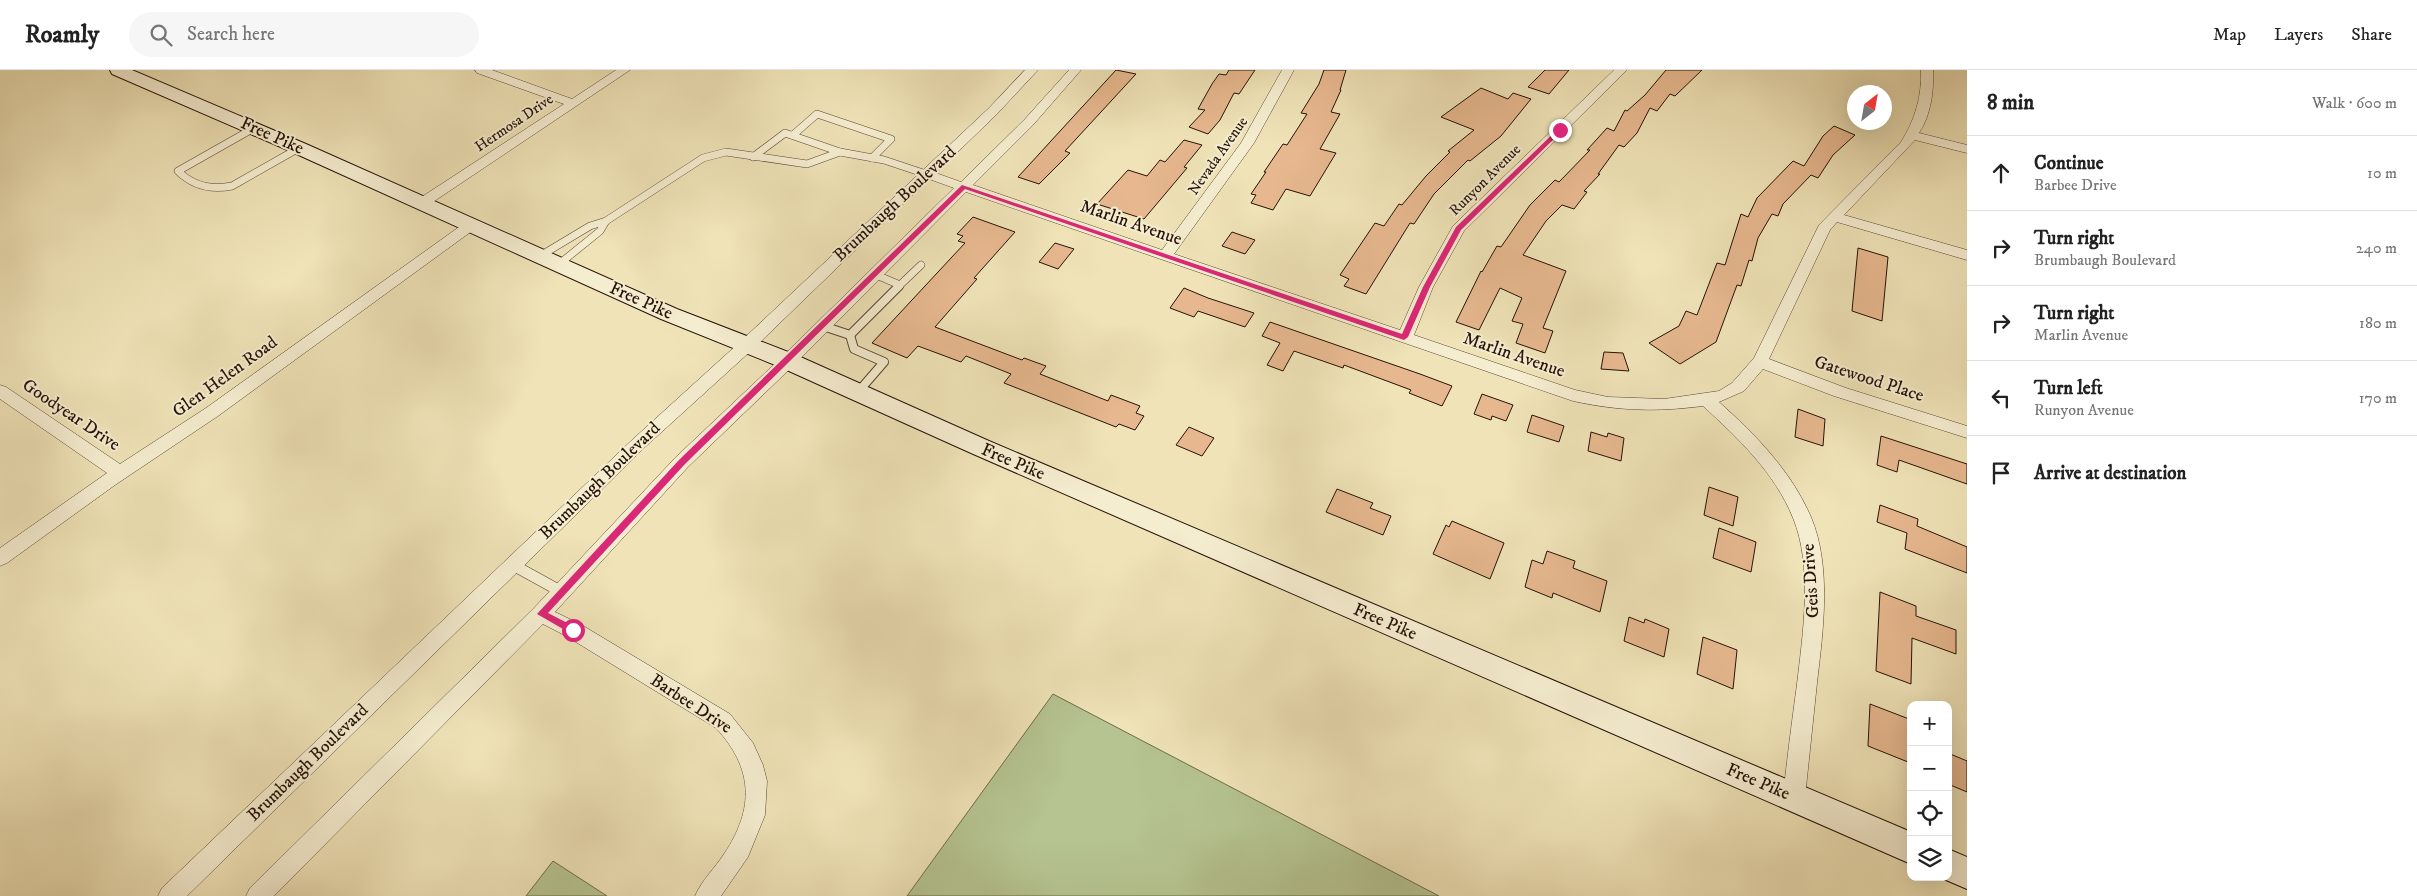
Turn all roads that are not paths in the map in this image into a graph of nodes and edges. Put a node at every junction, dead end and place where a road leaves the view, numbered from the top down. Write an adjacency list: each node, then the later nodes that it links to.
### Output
1 (118, 70): 10 (main road, Free Pike)
2 (481, 70): 9 (street)
3 (624, 70): 9 (street, Hermosa Drive)
4 (1032, 70): 18 (street, Brumbaugh Boulevard)
5 (1075, 70): 19 (street, Brumbaugh Boulevard)
6 (1288, 70): 24 (street, Nevada Avenue)
7 (1621, 70): 33 (street, Runyon Avenue)
8 (1927, 70): 12 (street, Marlin Avenue)
9 (573, 104): 20 (street, Hermosa Drive)
10 (254, 128): 13 (main road, Free Pike); 13 (lane)
11 (793, 135): 15 (lane); 16 (lane); 17 (lane)
12 (1912, 135): 14 (street); 21 (street, Marlin Avenue)
13 (299, 148): 20 (main road, Free Pike)
14 (1967, 149)
15 (840, 152): 16 (lane); 17 (lane)
16 (753, 157): 22 (lane)
17 (872, 158): 18 (lane)
18 (926, 174): 19 (street, Marlin Avenue); 34 (street, Brumbaugh Boulevard)
19 (964, 187): 24 (street, Marlin Avenue); 29 (street, Brumbaugh Boulevard)
20 (422, 203): 23 (main road, Free Pike)
21 (1834, 217): 25 (street); 36 (street, Marlin Avenue)
22 (606, 221): 26 (lane); 27 (lane)
23 (471, 225): 26 (main road, Free Pike); 41 (street, Glen Helen Road)
24 (1166, 254): 33 (street, Marlin Avenue)
25 (1967, 255)
26 (540, 256): 27 (main road, Free Pike)
27 (558, 264): 34 (main road, Free Pike)
28 (921, 265): 30 (lane)
29 (874, 274): 30 (lane); 31 (street, Brumbaugh Boulevard)
30 (900, 285): 32 (lane)
31 (823, 326): 32 (lane); 35 (street, Brumbaugh Boulevard)
32 (850, 335): 38 (lane)
33 (1404, 337): 39 (street, Marlin Avenue)
34 (747, 345): 35 (main road, Free Pike); 43 (street, Brumbaugh Boulevard)
35 (788, 361): 38 (main road, Free Pike); 44 (street, Brumbaugh Boulevard)
36 (1760, 362): 39 (street, Marlin Avenue); 40 (street, Gatewood Place)
37 (0, 391): 41 (street, Goodyear Drive)
38 (858, 392): 46 (main road, Free Pike)
39 (1706, 400): 46 (street, Geis Drive)
40 (1967, 432)
41 (120, 473): 42 (street, Glen Helen Road)
42 (0, 558)
43 (513, 565): 44 (lane); 50 (street, Brumbaugh Boulevard)
44 (562, 592): 45 (street, Brumbaugh Boulevard)
45 (541, 614): 51 (street, Brumbaugh Boulevard); 52 (street, Barbee Drive)
46 (1794, 797): 47 (main road, Free Pike)
47 (1907, 846)
48 (1952, 867): 49 (main road)
49 (1967, 873)
50 (170, 896)
51 (258, 896)
52 (707, 896)

